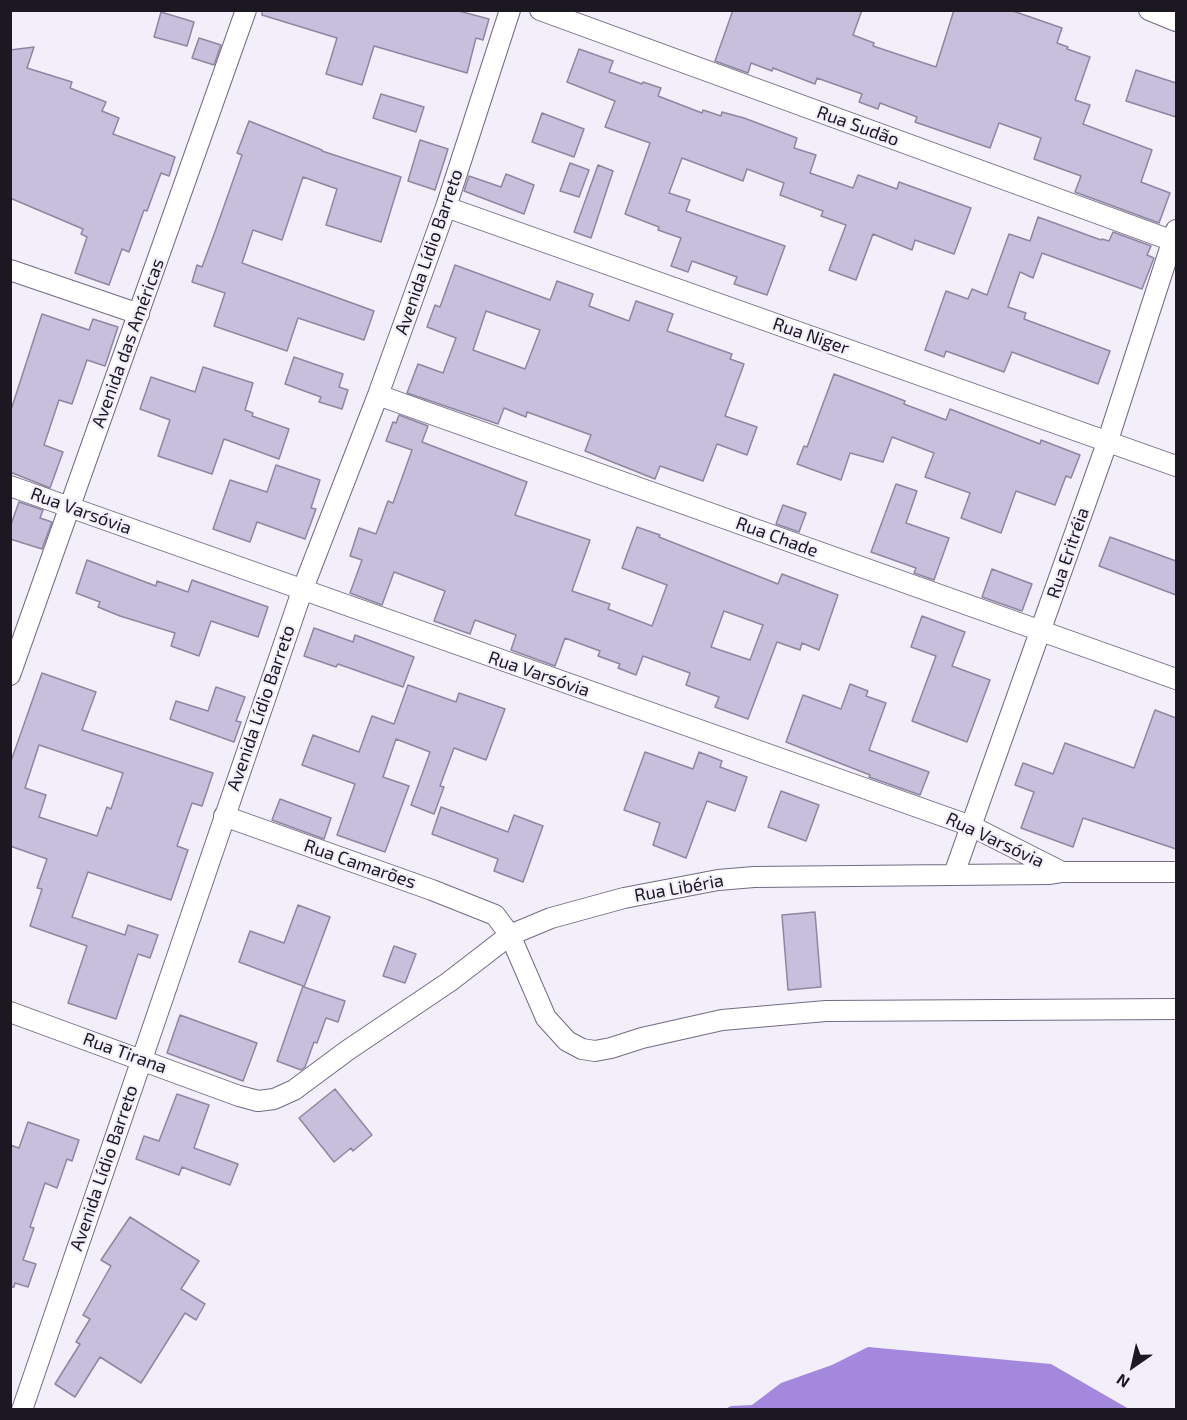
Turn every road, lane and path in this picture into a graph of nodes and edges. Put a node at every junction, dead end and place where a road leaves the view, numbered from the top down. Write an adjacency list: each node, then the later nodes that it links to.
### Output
1 (246, 10): 9 (street, Avenida das Américas)
2 (510, 10): 6 (street, Avenida Lídio Barreto)
3 (540, 10): 7 (street, Rua Sudão)
4 (1149, 10): 5 (street)
5 (1176, 21)
6 (446, 207): 10 (street, Avenida Lídio Barreto); 11 (street, Rua Niger)
7 (1175, 238): 11 (street, Rua Eritréia)
8 (10, 270): 9 (street)
9 (138, 314): 14 (street, Avenida das Américas)
10 (378, 395): 15 (street, Avenida Lídio Barreto); 16 (street, Rua Chade)
11 (1108, 440): 12 (street, Rua Niger); 16 (street, Rua Eritréia)
12 (1176, 466)
13 (10, 486): 14 (street, Rua Varsóvia)
14 (69, 507): 15 (street, Rua Varsóvia); 17 (street, Avenida das Américas)
15 (302, 591): 19 (street, Avenida Lídio Barreto); 20 (street, Rua Varsóvia)
16 (1040, 631): 18 (street, Rua Chade); 20 (street, Rua Eritréia)
17 (10, 675)
18 (1176, 679)
19 (224, 816): 24 (street, Rua Camarões); 27 (street, Avenida Lídio Barreto)
20 (971, 826): 21 (street, Rua Varsóvia); 23 (street, Rua Eritréia)
21 (1062, 872): 22 (street, Rua Libéria); 23 (street, Rua Libéria)
22 (1176, 872)
23 (954, 874): 24 (street, Rua Libéria)
24 (510, 935): 25 (street); 28 (street, Rua Libéria)
25 (1176, 1009)
26 (10, 1012): 27 (street, Rua Tirana)
27 (141, 1059): 28 (street, Rua Tirana); 29 (street, Avenida Lídio Barreto)
28 (239, 1096)
29 (22, 1410)

